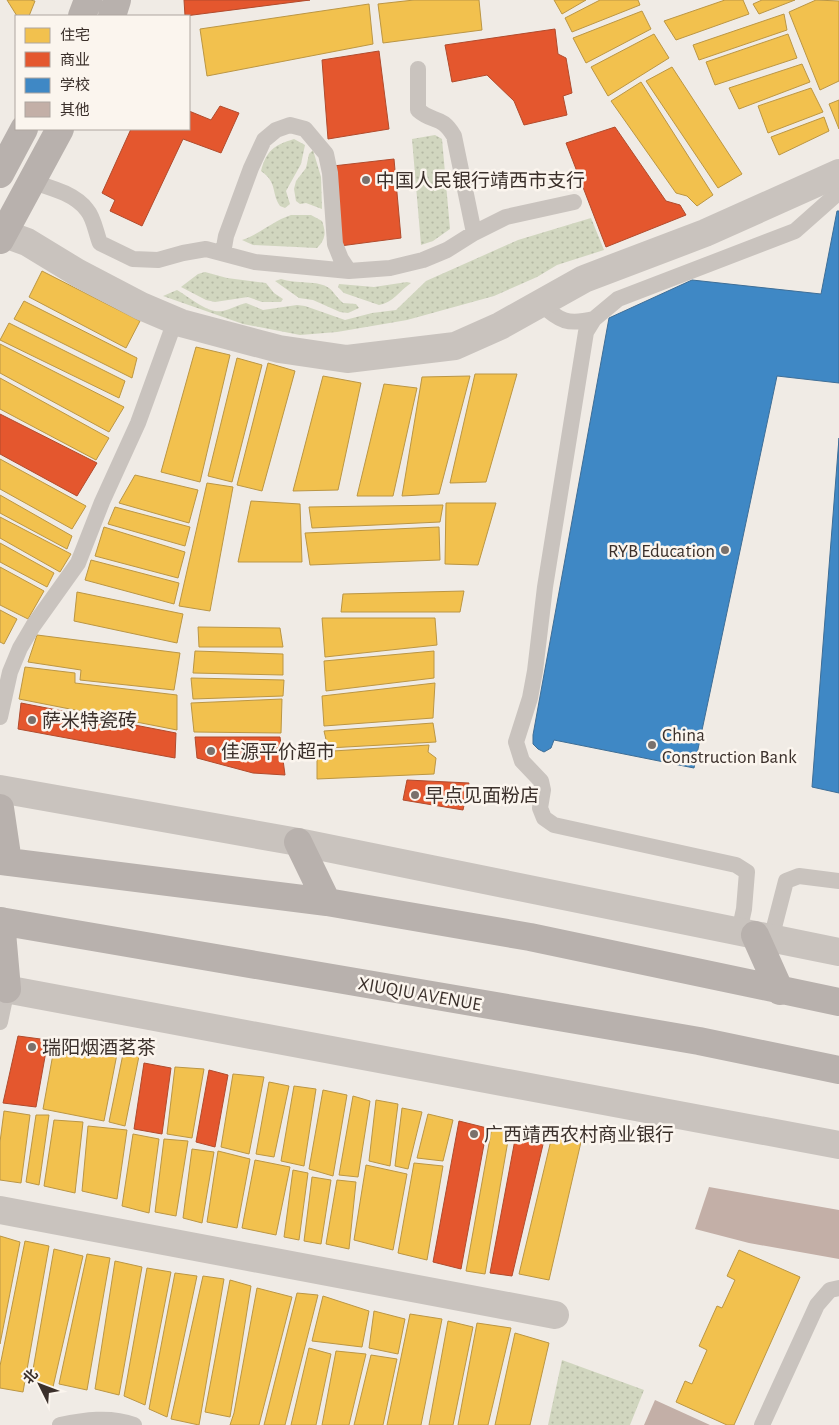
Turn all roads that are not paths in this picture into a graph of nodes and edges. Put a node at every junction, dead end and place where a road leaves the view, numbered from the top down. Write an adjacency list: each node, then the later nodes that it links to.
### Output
1 (88, 0): 3 (main road)
2 (117, 0): 4 (main road)
3 (82, 15)
4 (112, 15)
5 (418, 69): 13 (lane)
6 (23, 130): 9 (main road)
7 (59, 130): 10 (main road)
8 (839, 172): 17 (street)
9 (0, 174)
10 (33, 182): 14 (main road); 15 (lane)
11 (839, 192): 18 (lane)
12 (574, 202): 13 (lane)
13 (474, 233): 16 (lane)
14 (2, 237): 19 (street)
15 (224, 253): 16 (lane); 16 (lane)
16 (349, 271)
17 (540, 303): 18 (lane); 19 (street)
18 (594, 319): 28 (lane)
19 (175, 321): 20 (lane)
20 (0, 717)
21 (0, 789): 23 (street)
22 (0, 808): 24 (main road)
23 (298, 842): 26 (main road); 28 (street)
24 (4, 862): 26 (main road)
25 (839, 881): 28 (lane)
26 (327, 902): 31 (main road)
27 (0, 921): 30 (main road); 34 (main road, XIUQIU AVENUE)
28 (755, 936): 29 (street); 31 (main road)
29 (839, 952)
30 (3, 989): 33 (lane); 35 (street)
31 (780, 991): 32 (main road)
32 (839, 1002)
33 (0, 1022)
34 (839, 1070)
35 (839, 1145)
36 (0, 1210): 38 (street)
37 (839, 1288): 41 (lane)
38 (555, 1316)
39 (60, 1425): 40 (lane)
40 (134, 1425)
41 (762, 1425)

